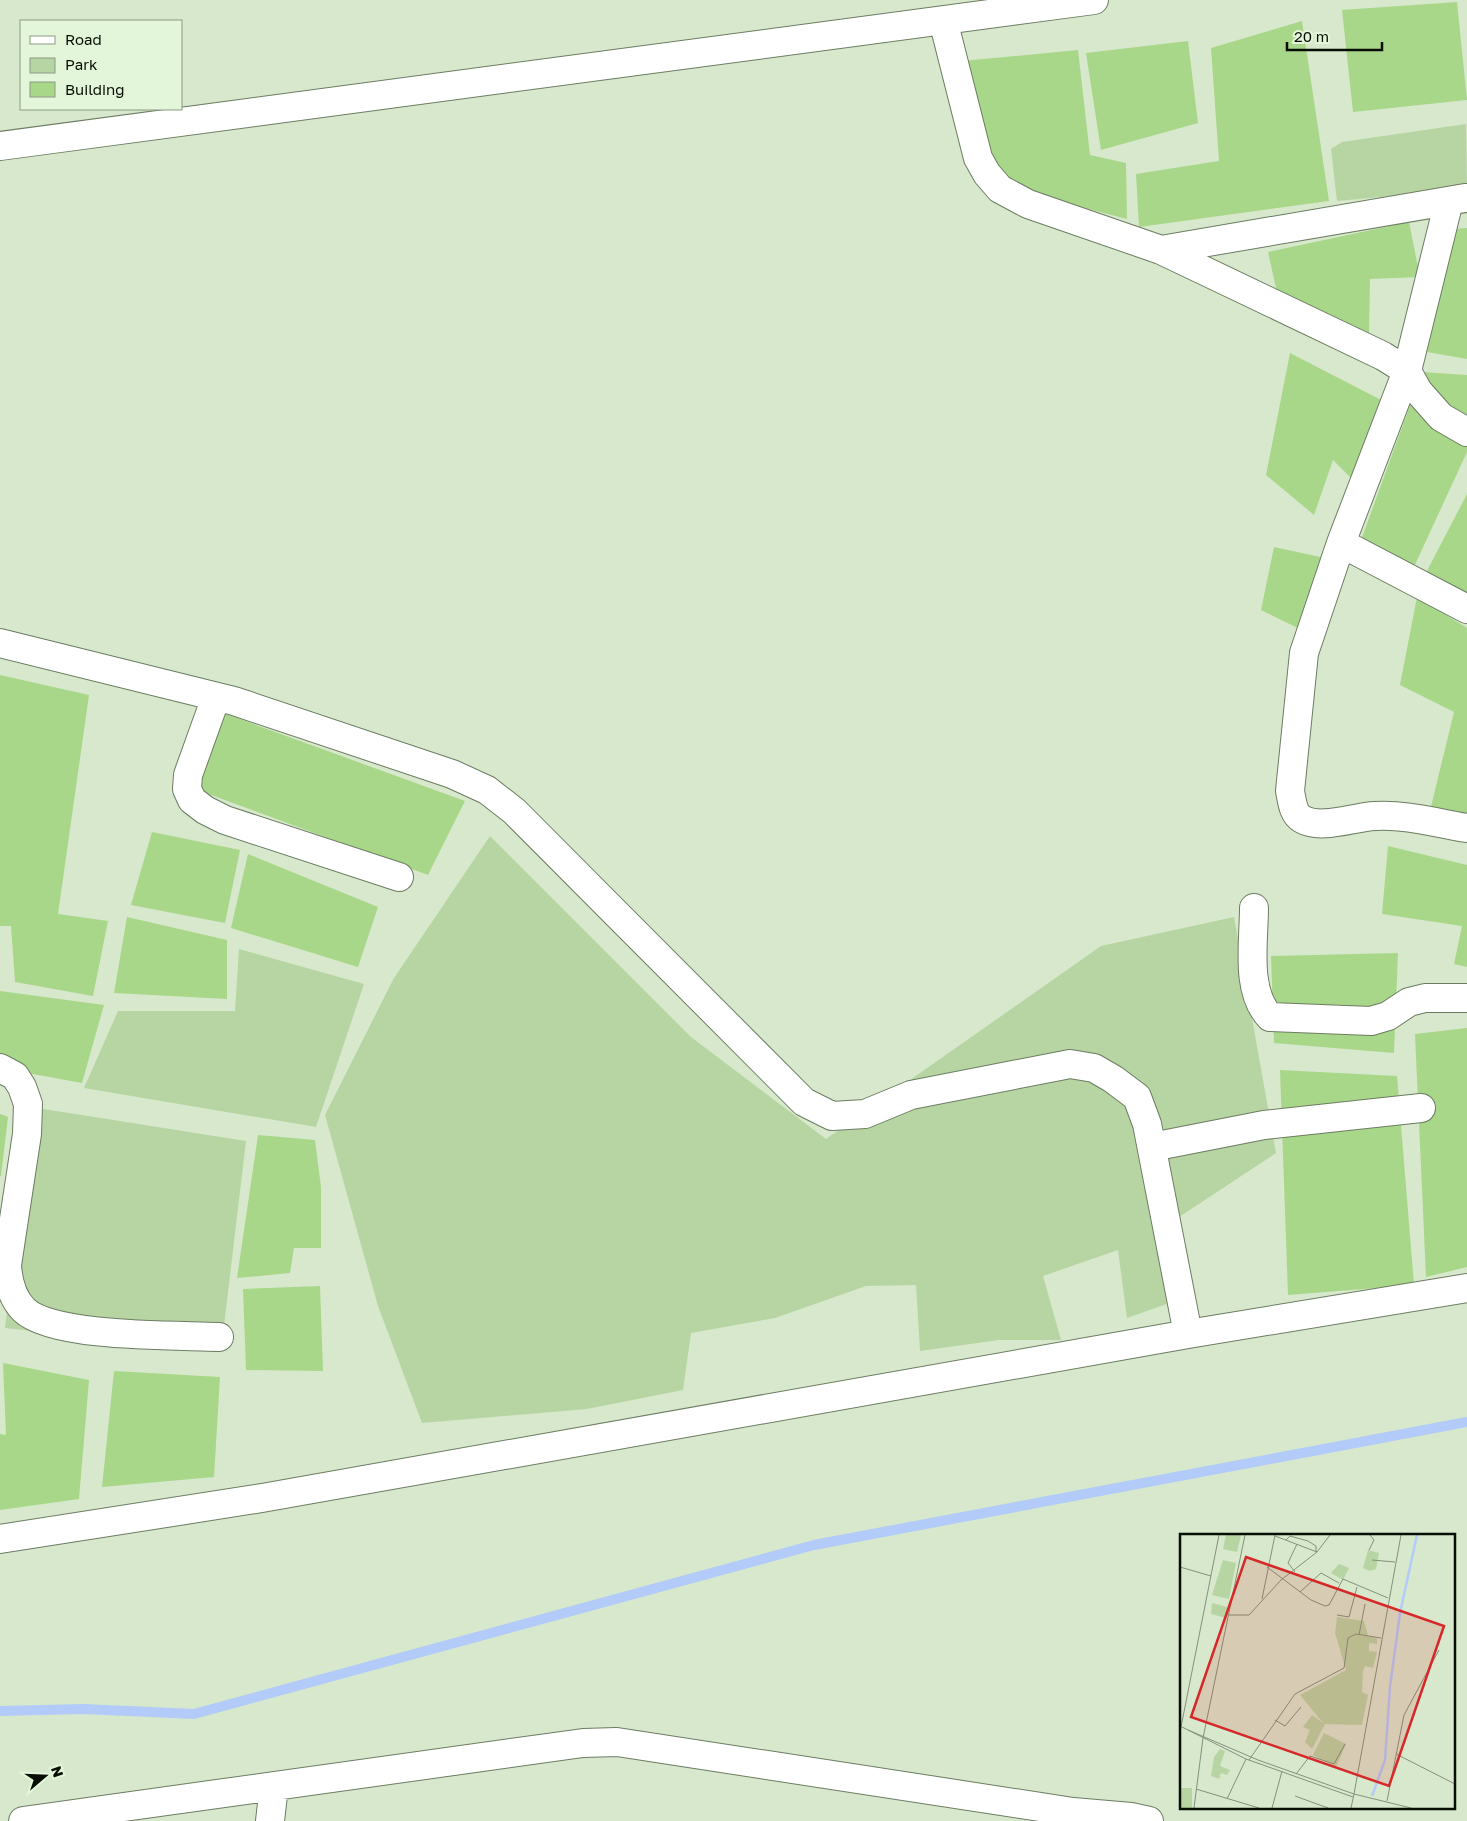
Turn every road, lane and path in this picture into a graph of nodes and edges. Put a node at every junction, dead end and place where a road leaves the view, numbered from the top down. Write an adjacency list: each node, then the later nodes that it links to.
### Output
1 (1094, 0): 2 (street)
2 (943, 20): 3 (street); 5 (street)
3 (0, 146)
4 (1458, 200): 5 (street); 6 (street)
5 (1161, 250): 6 (street)
6 (1407, 370): 7 (street); 8 (street)
7 (1467, 432)
8 (1341, 543): 9 (street); 12 (street)
9 (1467, 609)
10 (0, 642): 11 (street)
11 (216, 697): 13 (street); 18 (street)
12 (1467, 828)
13 (399, 877)
14 (1254, 908): 15 (street)
15 (1467, 998)
16 (0, 1068): 21 (street)
17 (1420, 1108): 18 (street)
18 (1152, 1147): 20 (street)
19 (1467, 1288): 20 (street)
20 (1188, 1334): 22 (street)
21 (219, 1337)
22 (0, 1540)
23 (274, 1786): 24 (street); 25 (street); 26 (street)
24 (23, 1821)
25 (270, 1821)
26 (1149, 1821)

